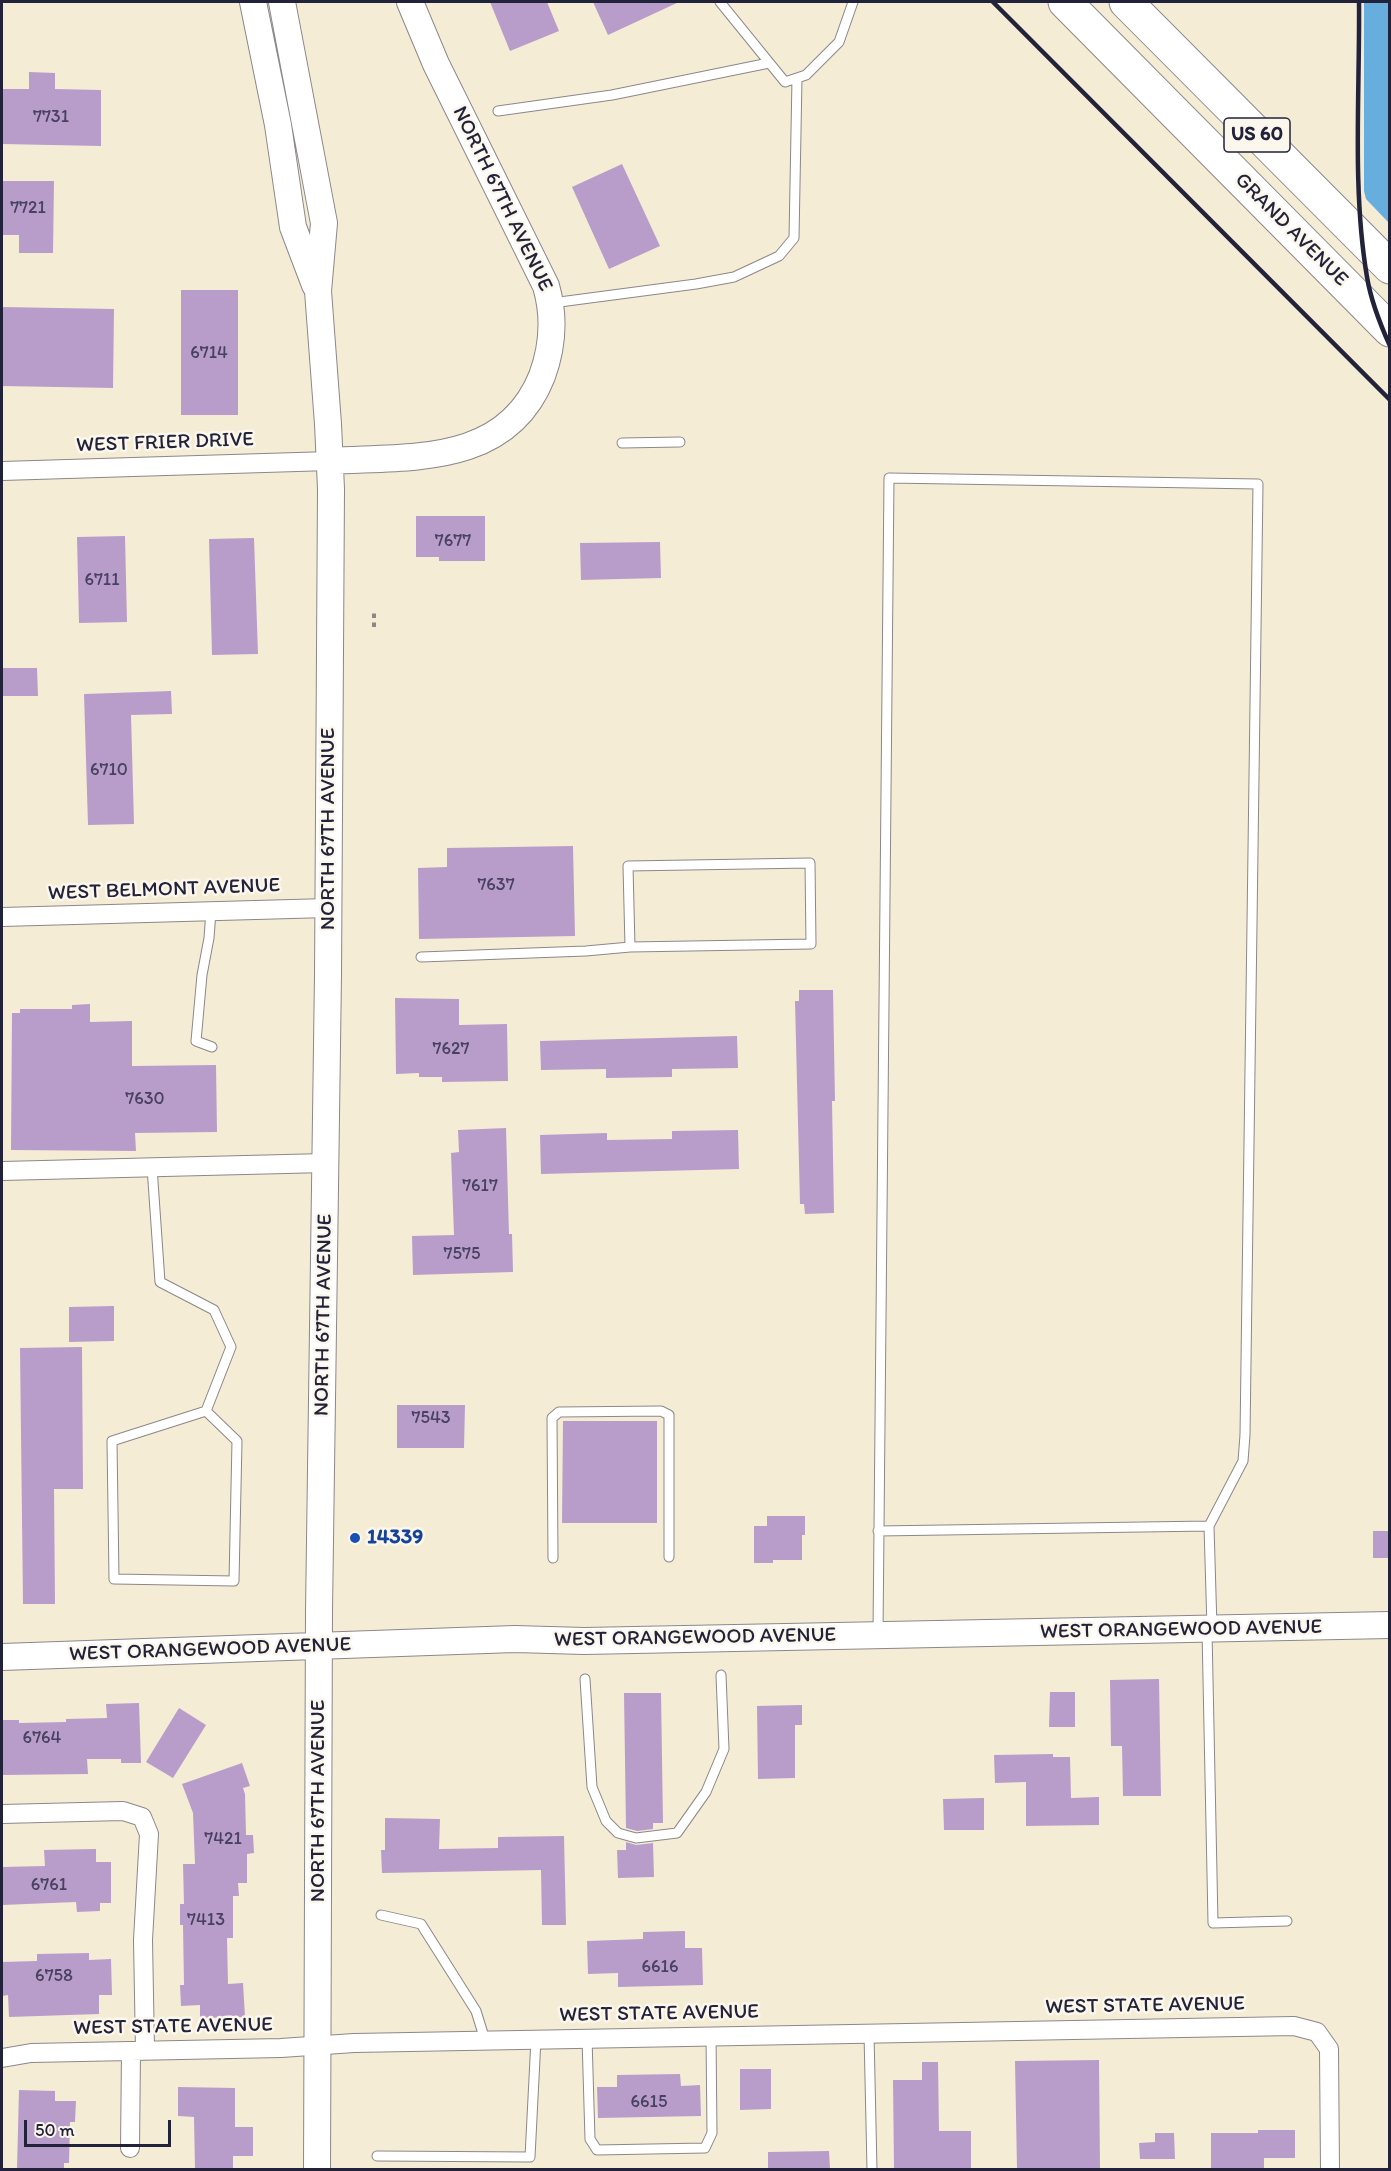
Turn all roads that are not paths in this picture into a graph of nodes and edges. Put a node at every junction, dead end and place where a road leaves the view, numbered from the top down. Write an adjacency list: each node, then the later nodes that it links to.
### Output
1 (253, 2): 14 (main road, NORTH 67TH AVENUE)
2 (282, 2): 14 (main road, NORTH 67TH AVENUE)
3 (410, 2): 15 (main road, NORTH 67TH AVENUE)
4 (720, 2): 8 (lane)
5 (853, 2): 9 (lane)
6 (1065, 2): 12 (highway, GRAND AVENUE / US 60)
7 (1126, 2): 11 (highway, GRAND AVENUE / US 60)
8 (769, 63): 9 (lane); 10 (lane)
9 (797, 78): 15 (lane)
10 (498, 111)
11 (1343, 221): 12 (highway); 13 (highway, GRAND AVENUE / US 60)
12 (1311, 251): 16 (highway, GRAND AVENUE / US 60)
13 (1389, 267)
14 (318, 291): 19 (main road, NORTH 67TH AVENUE)
15 (551, 303): 19 (main road, NORTH 67TH AVENUE)
16 (1388, 325)
17 (680, 442): 18 (lane)
18 (622, 443)
19 (330, 460): 20 (street, WEST FRIER DRIVE); 21 (main road, NORTH 67TH AVENUE)
20 (2, 471)
21 (328, 908): 22 (street, WEST BELMONT AVENUE); 27 (main road, NORTH 67TH AVENUE)
22 (211, 911): 23 (street, WEST BELMONT AVENUE); 26 (lane)
23 (2, 916)
24 (630, 947): 24 (lane); 25 (lane)
25 (421, 957)
26 (212, 1047)
27 (326, 1163): 28 (street); 38 (main road, NORTH 67TH AVENUE)
28 (152, 1167): 29 (street); 30 (lane)
29 (2, 1171)
30 (206, 1411): 30 (lane)
31 (1209, 1526): 32 (lane); 32 (lane); 36 (lane)
32 (878, 1531): 37 (lane)
33 (669, 1557): 34 (lane)
34 (553, 1558)
35 (1389, 1625): 36 (main road, WEST ORANGEWOOD AVENUE)
36 (1209, 1629): 37 (main road, WEST ORANGEWOOD AVENUE); 44 (lane)
37 (878, 1636): 38 (main road, WEST ORANGEWOOD AVENUE)
38 (320, 1645): 39 (main road, WEST ORANGEWOOD AVENUE); 50 (main road, NORTH 67TH AVENUE)
39 (2, 1657)
40 (721, 1675): 41 (lane)
41 (585, 1679)
42 (2, 1814): 51 (street)
43 (381, 1915): 49 (lane)
44 (1287, 1921)
45 (869, 2033): 46 (street, WEST STATE AVENUE); 56 (lane); 57 (street, WEST STATE AVENUE)
46 (711, 2036): 47 (street, WEST STATE AVENUE); 47 (lane)
47 (587, 2038): 48 (street, WEST STATE AVENUE)
48 (537, 2039): 49 (street, WEST STATE AVENUE); 54 (lane)
49 (486, 2040): 50 (street, WEST STATE AVENUE)
50 (319, 2046): 51 (street, WEST STATE AVENUE); 55 (main road, NORTH 67TH AVENUE)
51 (138, 2050): 52 (street, WEST STATE AVENUE); 53 (street)
52 (2, 2058)
53 (130, 2148)
54 (377, 2156)
55 (317, 2169)
56 (872, 2169)
57 (1330, 2169)

